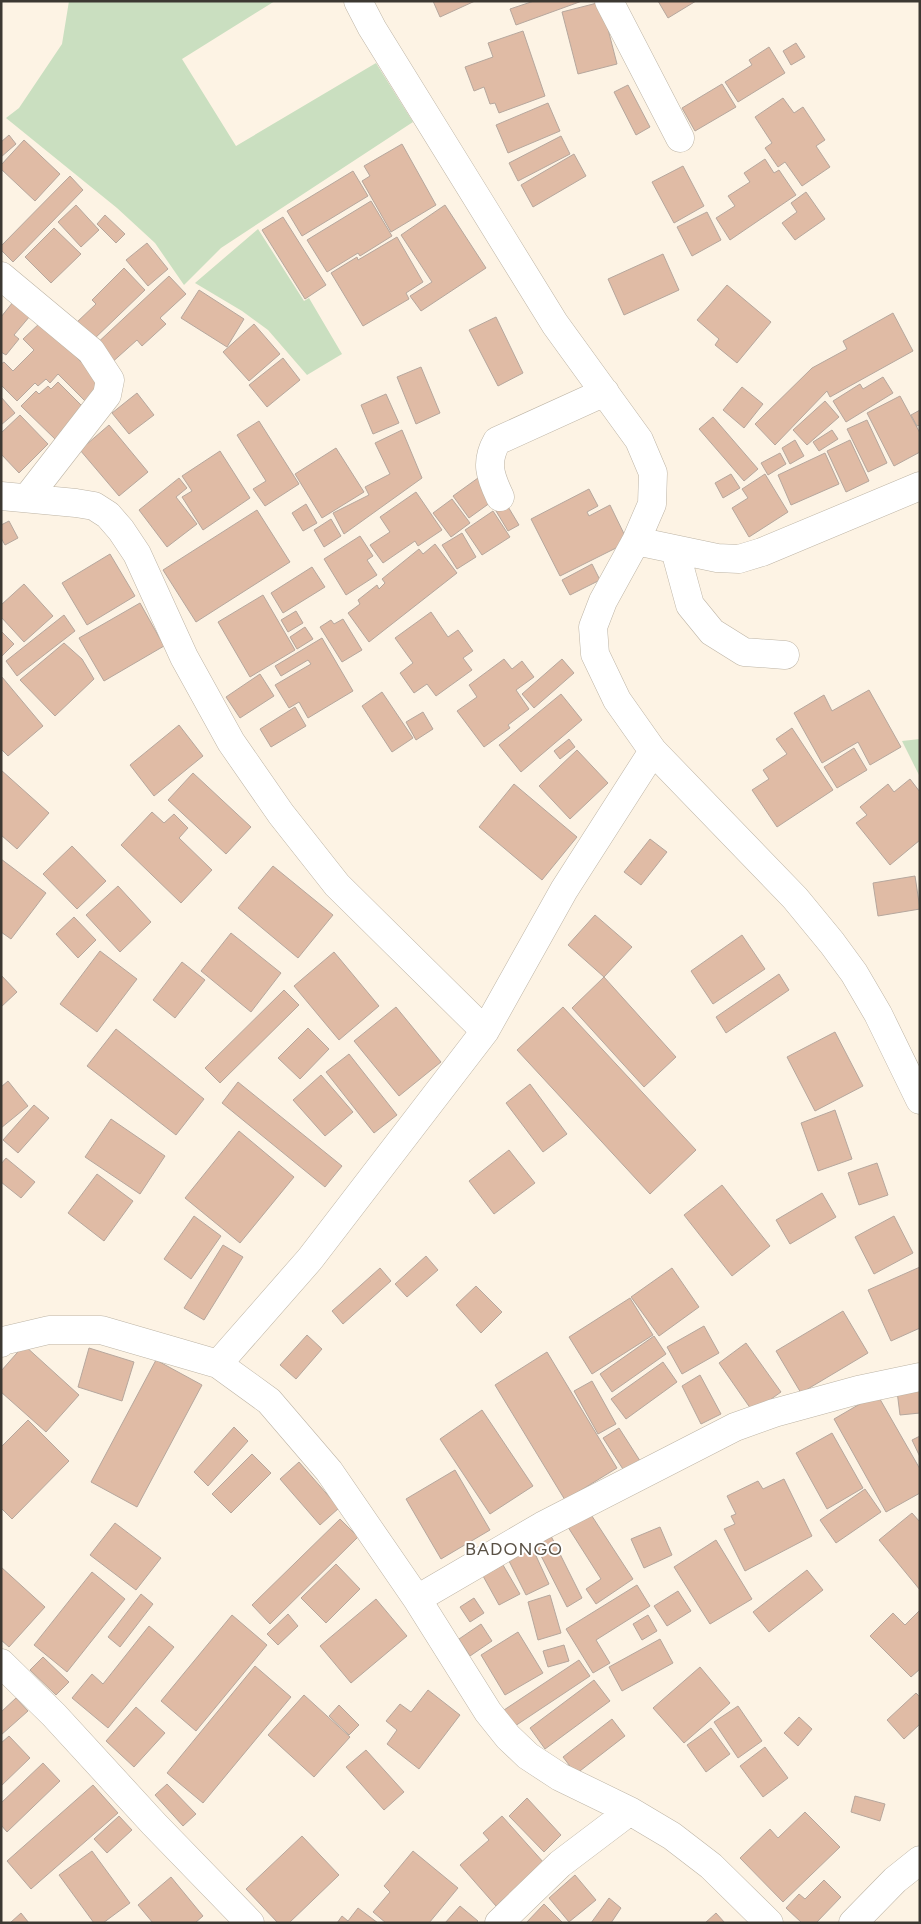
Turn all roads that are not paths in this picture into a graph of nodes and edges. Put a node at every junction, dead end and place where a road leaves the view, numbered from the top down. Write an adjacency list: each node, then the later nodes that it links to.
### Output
1 (358, 1): 5 (street)
2 (609, 1): 3 (street)
3 (680, 138)
4 (1, 276): 7 (street)
5 (606, 392): 8 (street); 9 (street)
6 (920, 486): 10 (street)
7 (14, 497): 13 (street)
8 (500, 497)
9 (636, 541): 10 (street); 12 (street)
10 (675, 550): 11 (street)
11 (785, 656)
12 (653, 751): 13 (street); 14 (street)
13 (485, 1031): 16 (street)
14 (920, 1100)
15 (1, 1343): 16 (street)
16 (218, 1364): 18 (street)
17 (920, 1377): 18 (street)
18 (417, 1599): 20 (street)
19 (1, 1663): 22 (street)
20 (630, 1811): 23 (street); 24 (street)
21 (920, 1860): 25 (street)
22 (250, 1923)
23 (499, 1923)
24 (770, 1923)
25 (853, 1923)

